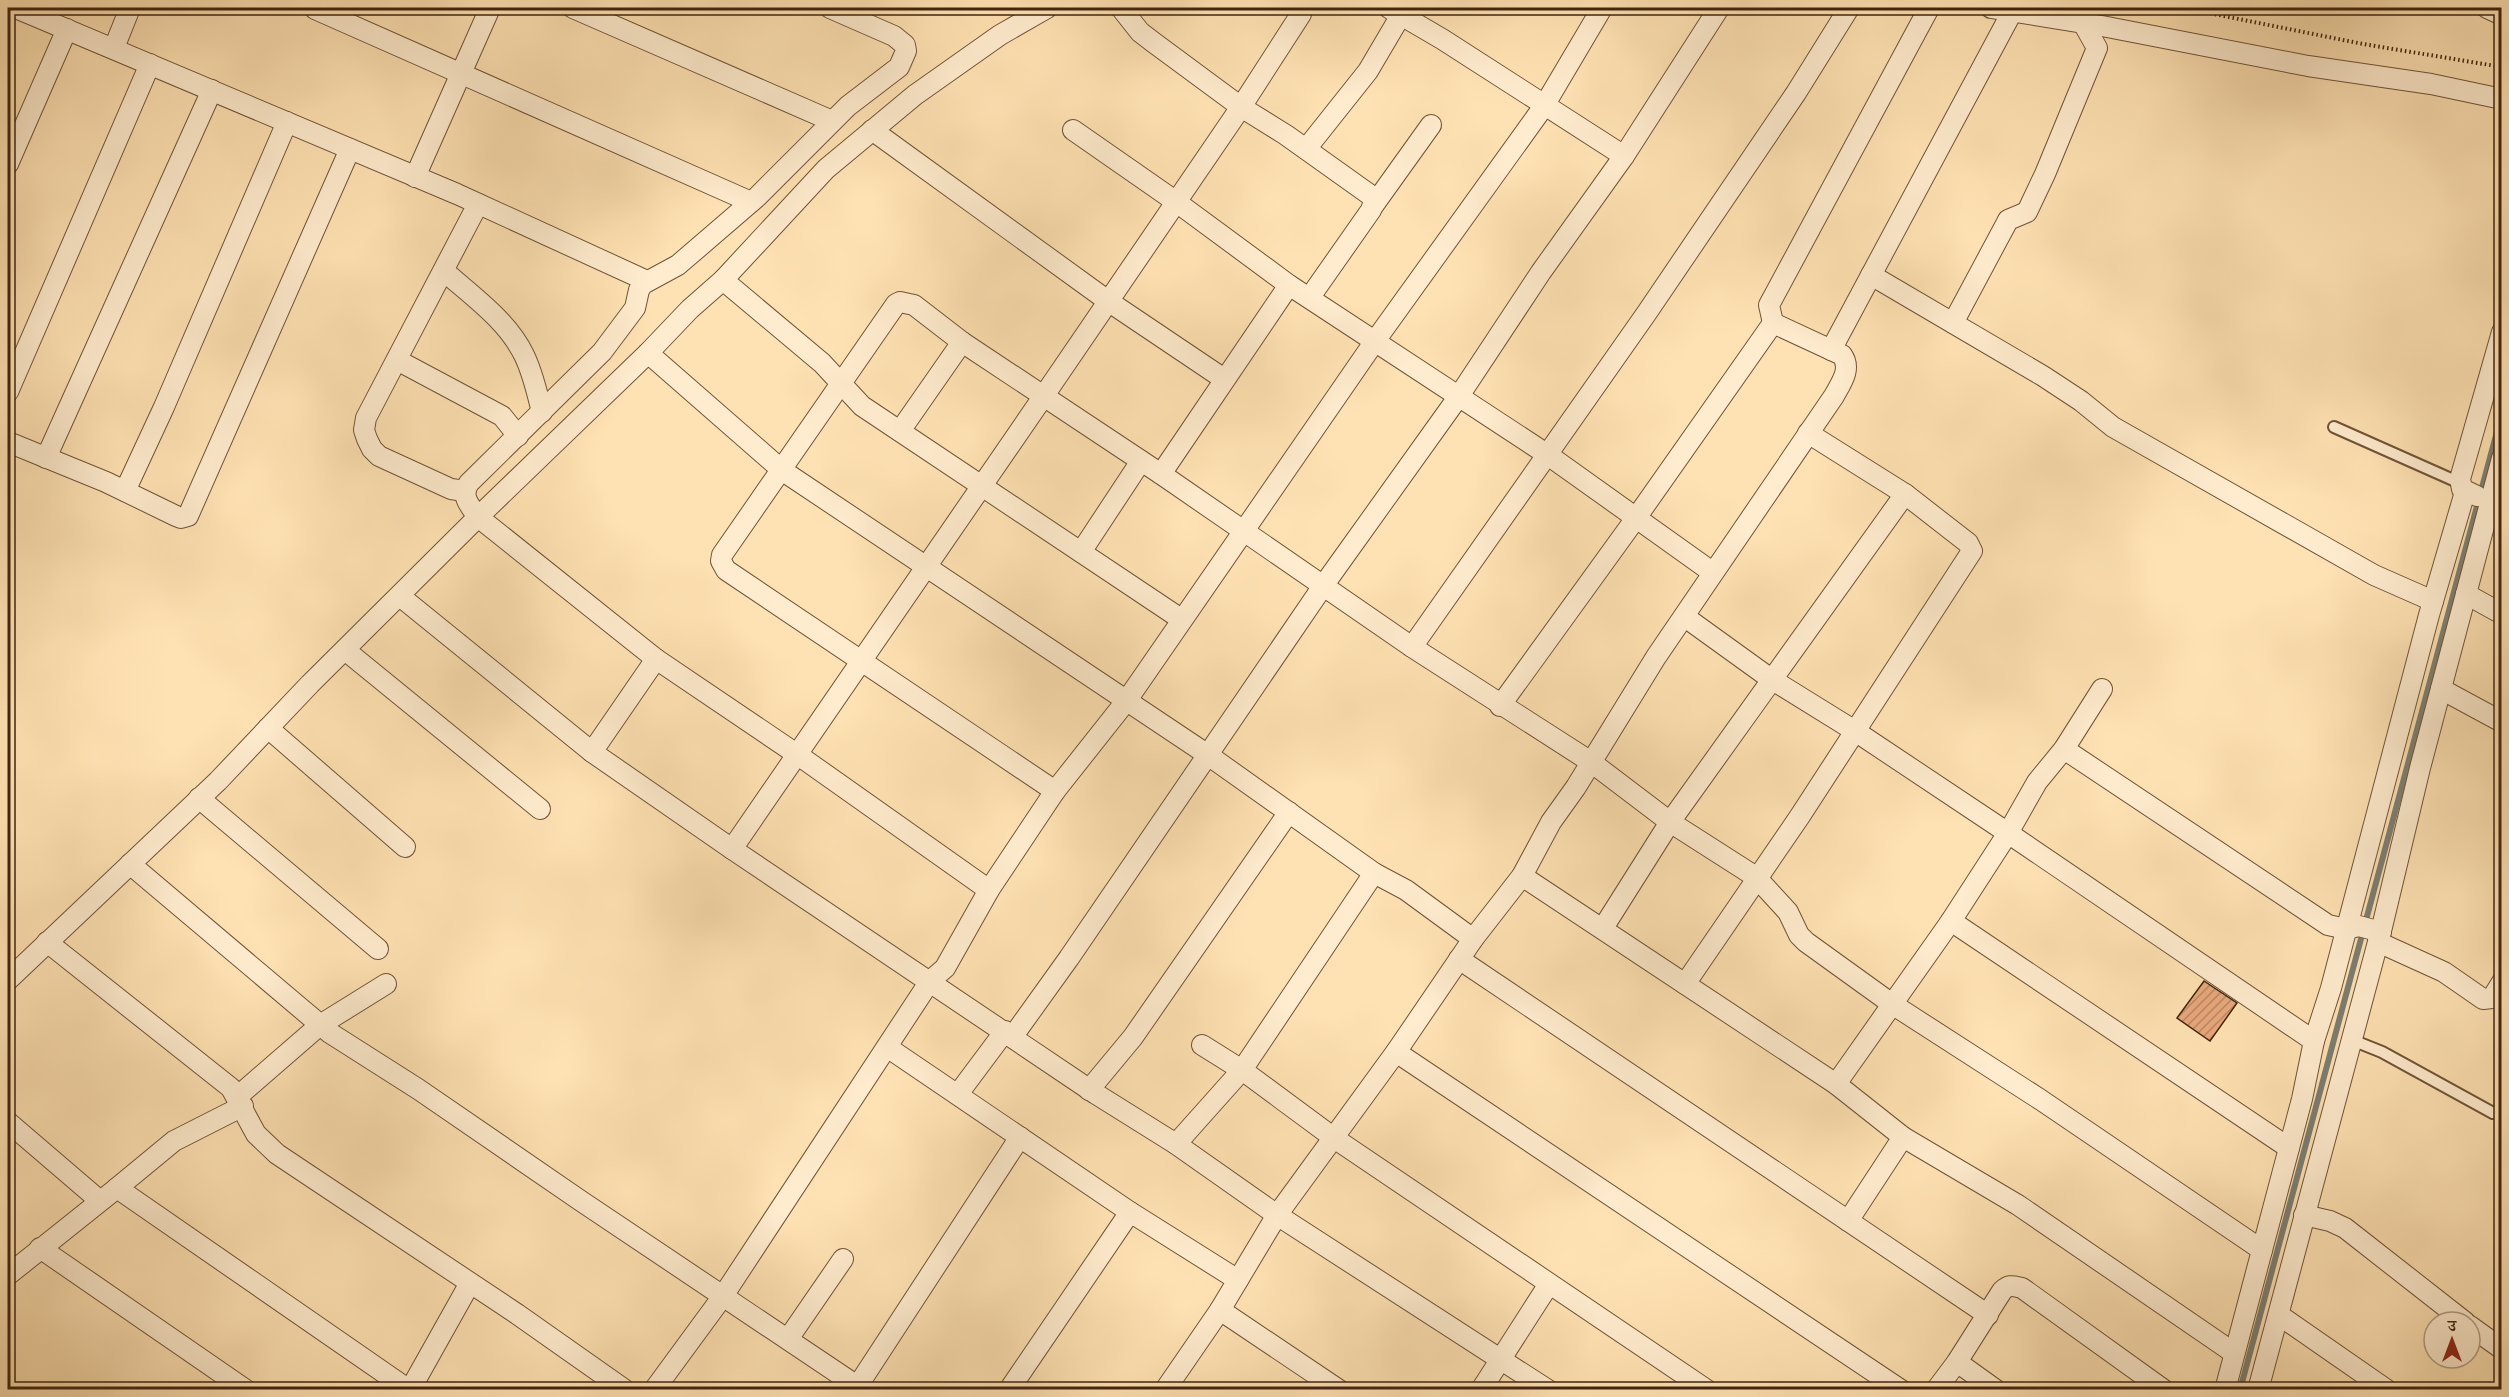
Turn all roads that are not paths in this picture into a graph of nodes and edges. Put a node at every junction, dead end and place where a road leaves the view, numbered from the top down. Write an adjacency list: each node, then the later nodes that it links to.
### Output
1 (16, 8): 19 (street)
2 (130, 8): 21 (street)
3 (490, 8): 23 (street)
4 (573, 8): 28 (street)
5 (830, 8): 28 (street)
6 (1047, 8): 31 (street)
7 (1121, 8): 27 (street)
8 (1602, 8): 26 (street)
9 (1719, 8): 36 (street)
10 (1849, 8): 68 (street)
11 (1929, 8): 49 (street)
12 (1990, 8): 16 (street)
13 (2487, 8): 18 (street)
14 (315, 9): 23 (street)
15 (1395, 11): 26 (street); 34 (street)
16 (2012, 12): 20 (street); 43 (street)
17 (1301, 14): 27 (street)
18 (2502, 15)
19 (59, 20): 21 (street); 35 (street)
20 (2083, 23): 25 (street); 50 (street)
21 (114, 48): 22 (street)
22 (150, 64): 24 (street); 59 (street)
23 (460, 74): 37 (street); 39 (street)
24 (212, 90): 29 (street); 69 (street)
25 (2502, 99)
26 (1544, 106): 36 (street); 52 (street)
27 (1241, 107): 34 (street); 38 (street)
28 (831, 121): 39 (street)
29 (287, 122): 33 (street); 75 (street)
30 (1431, 125): 41 (street)
31 (872, 130): 44 (street); 48 (street)
32 (1073, 130): 38 (street)
33 (350, 149): 37 (street); 75 (street)
34 (1306, 149): 41 (street)
35 (10, 151)
36 (1624, 156): 60 (street)
37 (416, 177): 40 (street)
38 (1175, 201): 46 (street); 48 (street)
39 (751, 202): 45 (street)
40 (478, 204): 42 (street); 45 (street)
41 (1373, 206): 47 (street)
42 (444, 271): 56 (street); 62 (street)
43 (1871, 275): 50 (street); 54 (street)
44 (723, 280): 55 (street); 58 (street)
45 (646, 281): 62 (street)
46 (1288, 285): 47 (street); 57 (street)
47 (1310, 297): 52 (street)
48 (1108, 301): 57 (street); 61 (street)
49 (1773, 323): 54 (street); 80 (street)
50 (1953, 323): 88 (street)
51 (2502, 332): 77 (street)
52 (1375, 341): 60 (street); 81 (street)
53 (962, 342): 58 (street); 61 (street); 64 (street)
54 (1831, 350): 65 (street)
55 (648, 353): 72 (street); 79 (street)
56 (397, 360): 66 (street); 76 (street)
57 (1224, 379): 73 (street)
58 (841, 386): 64 (street); 72 (street)
59 (8, 392)
60 (1459, 396): 68 (street); 85 (street)
61 (1043, 397): 71 (street); 74 (street)
62 (542, 412): 66 (street)
63 (2334, 427): 77 (lane)
64 (900, 431): 74 (street)
65 (1808, 433): 78 (street); 84 (street)
66 (518, 435): 76 (street)
67 (8, 442): 69 (street)
68 (1548, 455): 80 (street); 92 (street)
69 (46, 458): 75 (street)
70 (2502, 458): 77 (street)
71 (1141, 461): 73 (street); 82 (street)
72 (783, 471): 83 (street); 95 (street)
73 (1161, 474): 81 (street)
74 (983, 485): 82 (street); 83 (street)
75 (125, 491)
76 (465, 492): 79 (street)
77 (2475, 493): 86 (street); 88 (street)
78 (1905, 494): 96 (street); 103 (street)
79 (478, 517): 87 (street); 94 (street)
80 (1636, 518): 84 (street); 100 (street)
81 (1243, 532): 85 (street); 91 (street)
82 (1081, 552): 91 (street)
83 (926, 567): 95 (street); 99 (street)
84 (1712, 572): 90 (street)
85 (1323, 586): 92 (street); 107 (street)
86 (2466, 594): 89 (street); 98 (street)
87 (400, 597): 93 (street); 105 (street)
88 (2433, 601): 124 (street)
89 (2502, 614)
90 (1685, 617): 96 (street); 108 (street)
91 (1181, 620): 99 (street)
92 (1412, 647): 100 (street)
93 (345, 650): 102 (street); 111 (street)
94 (656, 659): 105 (street); 106 (street)
95 (864, 661): 106 (street); 109 (street)
96 (1771, 679): 103 (street); 113 (street)
97 (2102, 689): 104 (street)
98 (2441, 689): 101 (street); 124 (street)
99 (1127, 700): 107 (street); 109 (street)
100 (1500, 706): 108 (street)
101 (2502, 722)
102 (268, 728): 110 (street); 115 (street)
103 (1855, 731): 114 (street); 120 (street)
104 (2064, 749): 114 (street); 124 (street)
105 (592, 752): 116 (street)
106 (798, 755): 116 (street); 121 (street)
107 (1208, 755): 112 (street); 136 (street)
108 (1591, 762): 113 (street); 119 (street)
109 (1055, 791): 121 (street)
110 (199, 798): 117 (street); 127 (street)
111 (540, 809)
112 (1289, 812): 118 (street); 144 (street)
113 (1670, 822): 120 (street); 123 (street)
114 (2008, 833): 122 (street); 138 (street)
115 (405, 847)
116 (732, 849): 130 (street)
117 (130, 864): 126 (street); 135 (street)
118 (1374, 873): 125 (street); 142 (street)
119 (1522, 876): 123 (street); 125 (street)
120 (1756, 877): 133 (street); 134 (street)
121 (989, 890): 130 (street)
122 (1951, 921): 134 (street); 153 (street)
123 (1603, 928): 133 (street)
124 (2367, 932): 131 (street); 137 (street); 138 (street)
125 (1473, 939): 128 (street)
126 (47, 942): 129 (street); 146 (street)
127 (378, 949)
128 (1459, 959): 141 (street); 159 (street)
129 (8, 980)
130 (930, 981): 136 (street); 140 (street)
131 (2502, 982)
132 (386, 984): 135 (street)
133 (1685, 984): 143 (street)
134 (1892, 1004): 143 (street); 161 (street)
135 (320, 1025): 146 (street); 167 (street)
136 (1009, 1034): 144 (street); 145 (street)
137 (2352, 1040): 147 (lane); 158 (street)
138 (2314, 1041): 153 (street)
139 (1202, 1045): 142 (street)
140 (887, 1047): 145 (street); 167 (street)
141 (1396, 1052): 151 (street); 190 (street)
142 (1242, 1070): 151 (street); 152 (street)
143 (1836, 1084): 150 (street)
144 (1089, 1090): 152 (street)
145 (958, 1094): 149 (street)
146 (240, 1102): 154 (street); 165 (street)
147 (2493, 1113)
148 (8, 1122): 155 (street)
149 (1020, 1137): 156 (street); 180 (street)
150 (1903, 1137): 159 (street); 175 (street)
151 (1334, 1138): 157 (street); 166 (street)
152 (1176, 1144): 157 (street)
153 (2289, 1148): 161 (street)
154 (117, 1188): 155 (street); 182 (street)
155 (99, 1200): 160 (street)
156 (1130, 1212): 164 (street); 185 (street)
157 (1277, 1215): 164 (street); 176 (street)
158 (2304, 1215): 169 (street); 171 (street)
159 (1848, 1221): 170 (street)
160 (40, 1248): 163 (street); 181 (street)
161 (2262, 1250): 175 (street)
162 (843, 1259): 173 (street)
163 (8, 1275)
164 (1238, 1280): 168 (street)
165 (470, 1282): 182 (street); 183 (street)
166 (1549, 1284): 176 (street); 189 (street)
167 (723, 1296): 173 (street); 184 (street)
168 (1220, 1310): 179 (street); 186 (street)
169 (2450, 1310)
170 (1988, 1315): 177 (street); 178 (street)
171 (2279, 1315): 195 (street); 196 (street)
172 (2482, 1335): 174 (street)
173 (788, 1340): 180 (street)
174 (2502, 1349)
175 (2234, 1353): 194 (street)
176 (1503, 1359): 187 (street); 188 (street)
177 (1957, 1362): 191 (street); 192 (street)
178 (2143, 1384): 193 (street)
179 (1330, 1387)
180 (858, 1388)
181 (246, 1389)
182 (409, 1389)
183 (625, 1389)
184 (654, 1389)
185 (1009, 1389)
186 (1165, 1389)
187 (1481, 1389)
188 (1548, 1389)
189 (1707, 1389)
190 (1901, 1389)
191 (1936, 1389)
192 (1996, 1389)
193 (2164, 1389)
194 (2225, 1389)
195 (2258, 1389)
196 (2387, 1389)

